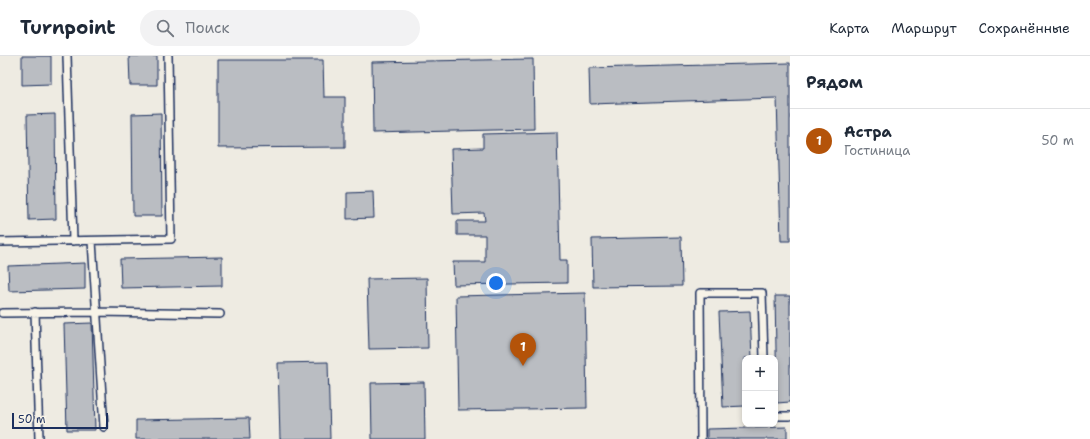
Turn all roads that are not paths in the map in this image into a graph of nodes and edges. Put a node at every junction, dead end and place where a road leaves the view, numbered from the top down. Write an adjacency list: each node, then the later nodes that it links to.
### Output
1 (67, 56): 3 (lane)
2 (168, 56): 4 (lane)
3 (72, 241): 4 (lane); 5 (lane)
4 (92, 241): 7 (lane)
5 (0, 242)
6 (35, 312): 7 (lane); 8 (lane); 14 (lane)
7 (97, 312): 9 (lane); 13 (lane)
8 (2, 313)
9 (220, 314)
10 (764, 355): 15 (lane)
11 (778, 416): 12 (lane)
12 (790, 416)
13 (104, 427)
14 (39, 439)
15 (701, 439)

